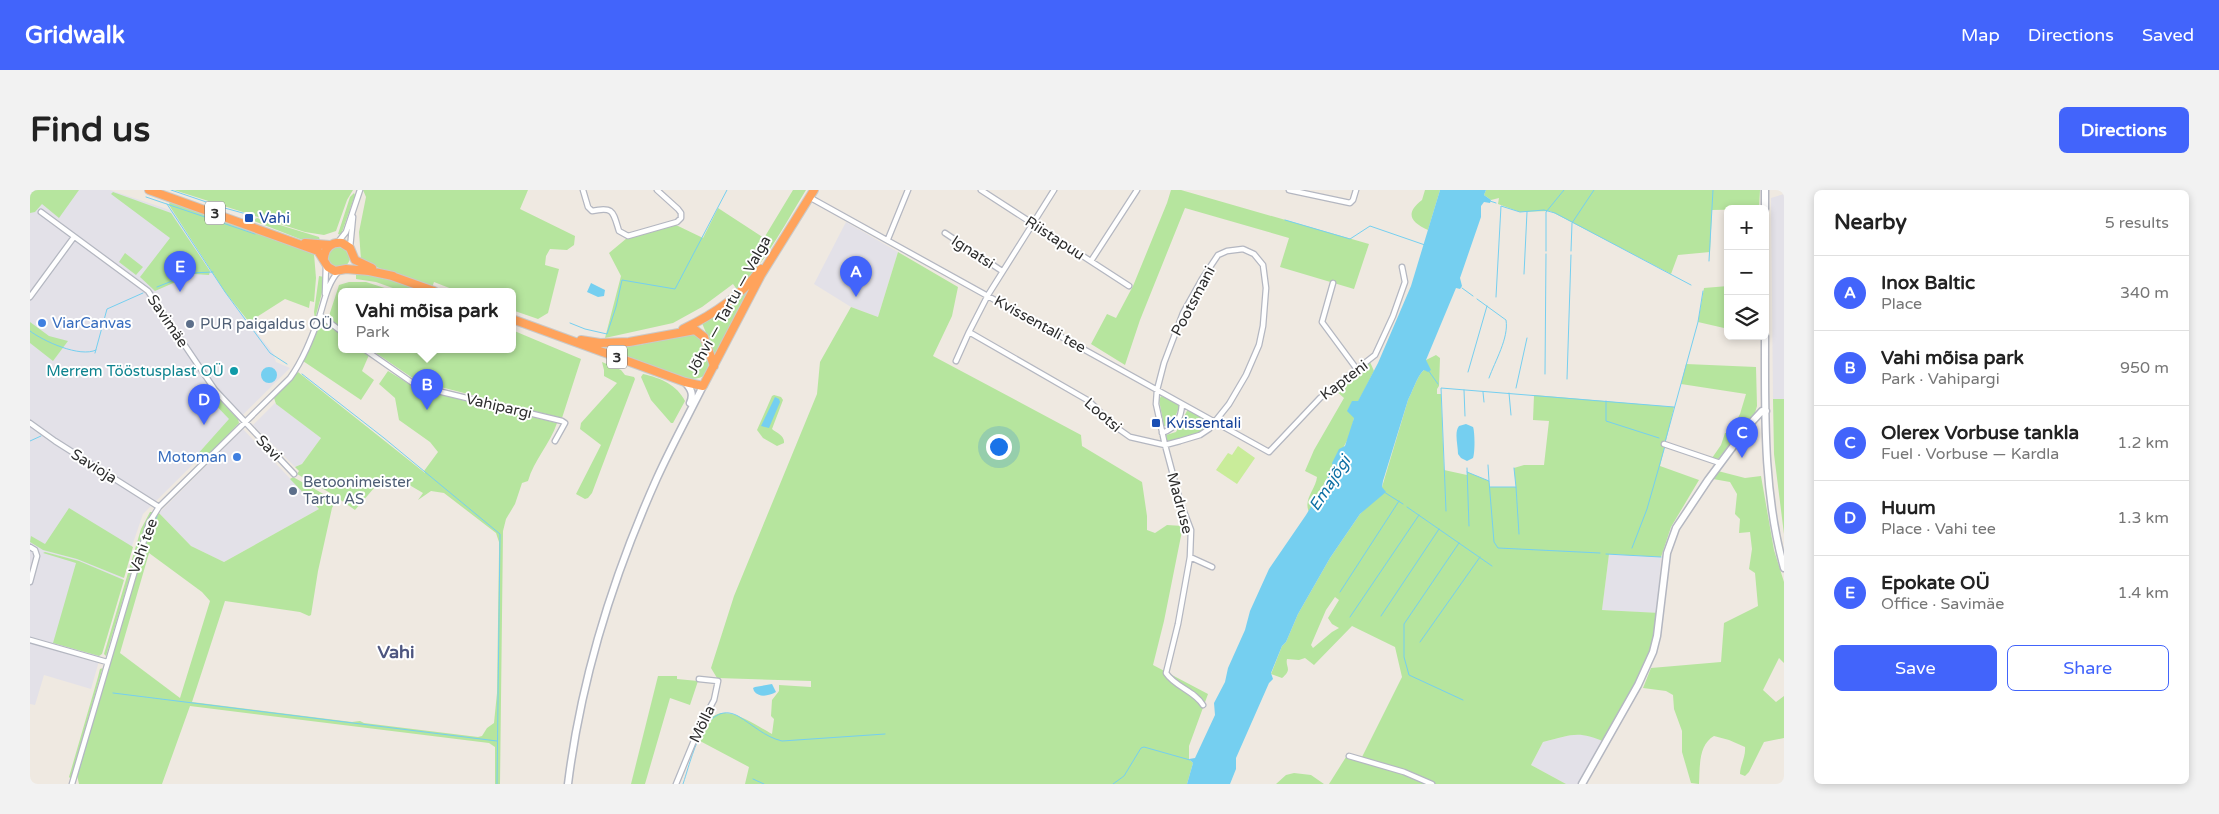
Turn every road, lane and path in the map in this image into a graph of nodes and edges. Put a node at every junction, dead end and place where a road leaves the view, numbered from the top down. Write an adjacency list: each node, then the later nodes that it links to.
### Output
1 (149, 190): 18 (highway, 3)
2 (360, 190): 13 (street)
3 (583, 190): 4 (street)
4 (656, 190)
5 (908, 190): 20 (street)
6 (981, 190): 16 (street, Riistapuu)
7 (1054, 190): 16 (street)
8 (1137, 190): 25 (street)
9 (1289, 190): 10 (street)
10 (1356, 190)
11 (1765, 190): 14 (main road)
12 (812, 194): 20 (street, Kvissentali tee); 22 (highway, Jõhvi — Tartu — Valga)
13 (356, 203): 21 (street); 23 (street)
14 (1765, 205)
15 (41, 212): 19 (street, Savimäe)
16 (1033, 223): 25 (street, Riistapuu); 28 (street)
17 (945, 233): 28 (street, Ignatsi)
18 (280, 236): 21 (highway, 3); 24 (highway, 3)
19 (74, 237): 34 (street); 52 (street, Savimäe)
20 (888, 240): 33 (street, Kvissentali tee)
21 (334, 244): 23 (highway, 3); 24 (highway)
22 (780, 244): 41 (highway); 45 (highway, Jõhvi — Tartu — Valga)
23 (351, 252): 27 (highway); 29 (highway, 3)
24 (325, 261): 27 (highway, 3); 35 (street)
25 (1091, 261): 31 (street, Riistapuu)
26 (1402, 267): 46 (street, Kapteni)
27 (342, 270): 29 (highway, 3); 35 (street)
28 (1002, 271): 33 (street)
29 (393, 276): 32 (highway, 3)
30 (1333, 283): 46 (street)
31 (1129, 286)
32 (426, 288)
33 (988, 295): 40 (street); 49 (street, Kvissentali tee)
34 (30, 296)
35 (324, 303): 36 (street, Vahi tee)
36 (320, 315): 38 (street); 52 (street, Vahi tee)
37 (516, 320): 39 (highway, Jõhvi — Tartu — Valga / 3)
38 (338, 329)
39 (548, 332): 41 (highway); 47 (highway, Jõhvi — Tartu — Valga / 3)
40 (969, 332): 44 (street); 59 (street, Lootsi)
41 (663, 337): 45 (highway)
42 (1765, 340): 51 (main road)
43 (370, 353): 57 (street, Vahipargi)
44 (956, 361)
45 (714, 366): 48 (highway, Jõhvi — Tartu — Valga)
46 (1356, 368): 60 (street, Kapteni)
47 (685, 382): 48 (highway, Jõhvi — Tartu — Valga / 3); 56 (main road)
48 (703, 386): 56 (main road)
49 (1157, 390): 50 (street, Kvissentali tee); 53 (street, Pootsmani); 55 (street, Madruse)
50 (1182, 404): 53 (street, Kvissentali tee); 55 (street)
51 (1766, 411): 61 (main road); 67 (main road)
52 (245, 422): 62 (street, Savi); 63 (street, Vahi tee)
53 (1216, 422): 59 (street, Lootsi); 60 (street, Kvissentali tee)
54 (30, 423): 63 (street, Savioja)
55 (1162, 433): 59 (street, Madruse)
56 (677, 437): 75 (main road)
57 (555, 441)
58 (1664, 444): 61 (street)
59 (1165, 445): 65 (street, Madruse)
60 (1270, 452)
61 (1720, 463): 78 (main road)
62 (294, 474)
63 (160, 507): 70 (street, Vahi tee)
64 (30, 547): 68 (street)
65 (1190, 557): 66 (street); 72 (street, Madruse)
66 (1212, 567)
67 (1784, 568)
68 (30, 582)
69 (30, 640): 70 (street)
70 (107, 662): 74 (street, Vahi tee)
71 (699, 679): 76 (street, Mölla)
72 (1203, 705)
73 (1348, 756): 77 (street)
74 (72, 784)
75 (568, 784)
76 (676, 784)
77 (1432, 784)
78 (1582, 784)

